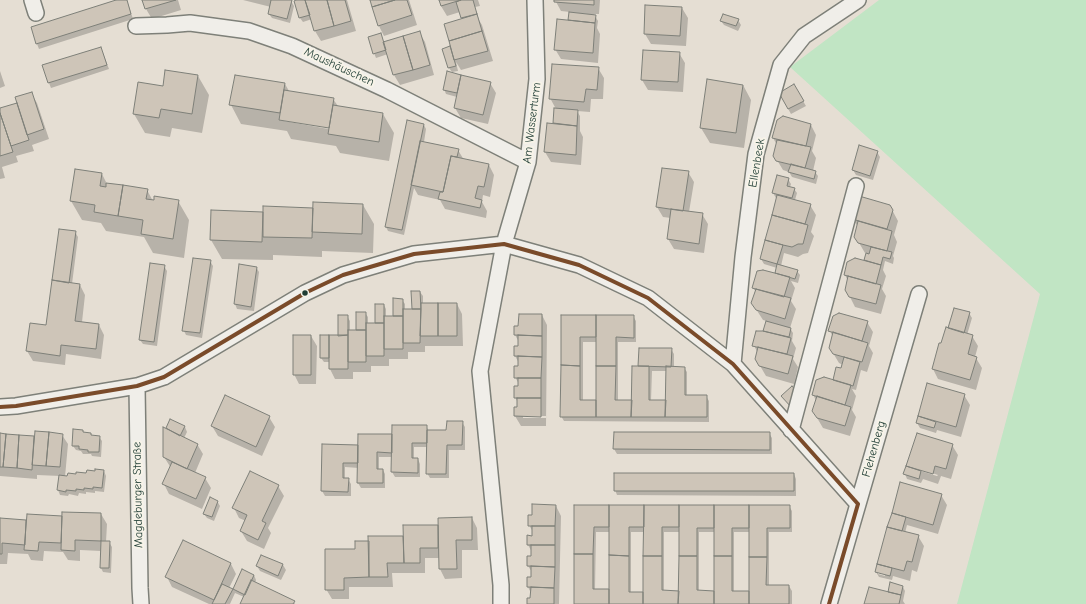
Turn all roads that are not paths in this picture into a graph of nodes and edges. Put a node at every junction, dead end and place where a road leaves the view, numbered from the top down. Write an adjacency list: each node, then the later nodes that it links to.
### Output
1 (535, 0): 4 (street, Am Wasserturm)
2 (858, 0): 8 (street, Ellenbeek)
3 (136, 26): 4 (street, Maushäuschen)
4 (528, 162): 6 (street, Am Wasserturm)
5 (856, 186): 11 (street)
6 (504, 244): 8 (street); 9 (street); 14 (street, Am Wasserturm)
7 (919, 294): 12 (street, Flehenberg)
8 (733, 364): 11 (street)
9 (136, 386): 10 (street); 13 (street, Magdeburger Straße)
10 (0, 407)
11 (791, 430): 12 (street)
12 (858, 504): 15 (street, Flehenberg)
13 (141, 604)
14 (501, 604)
15 (829, 604)

